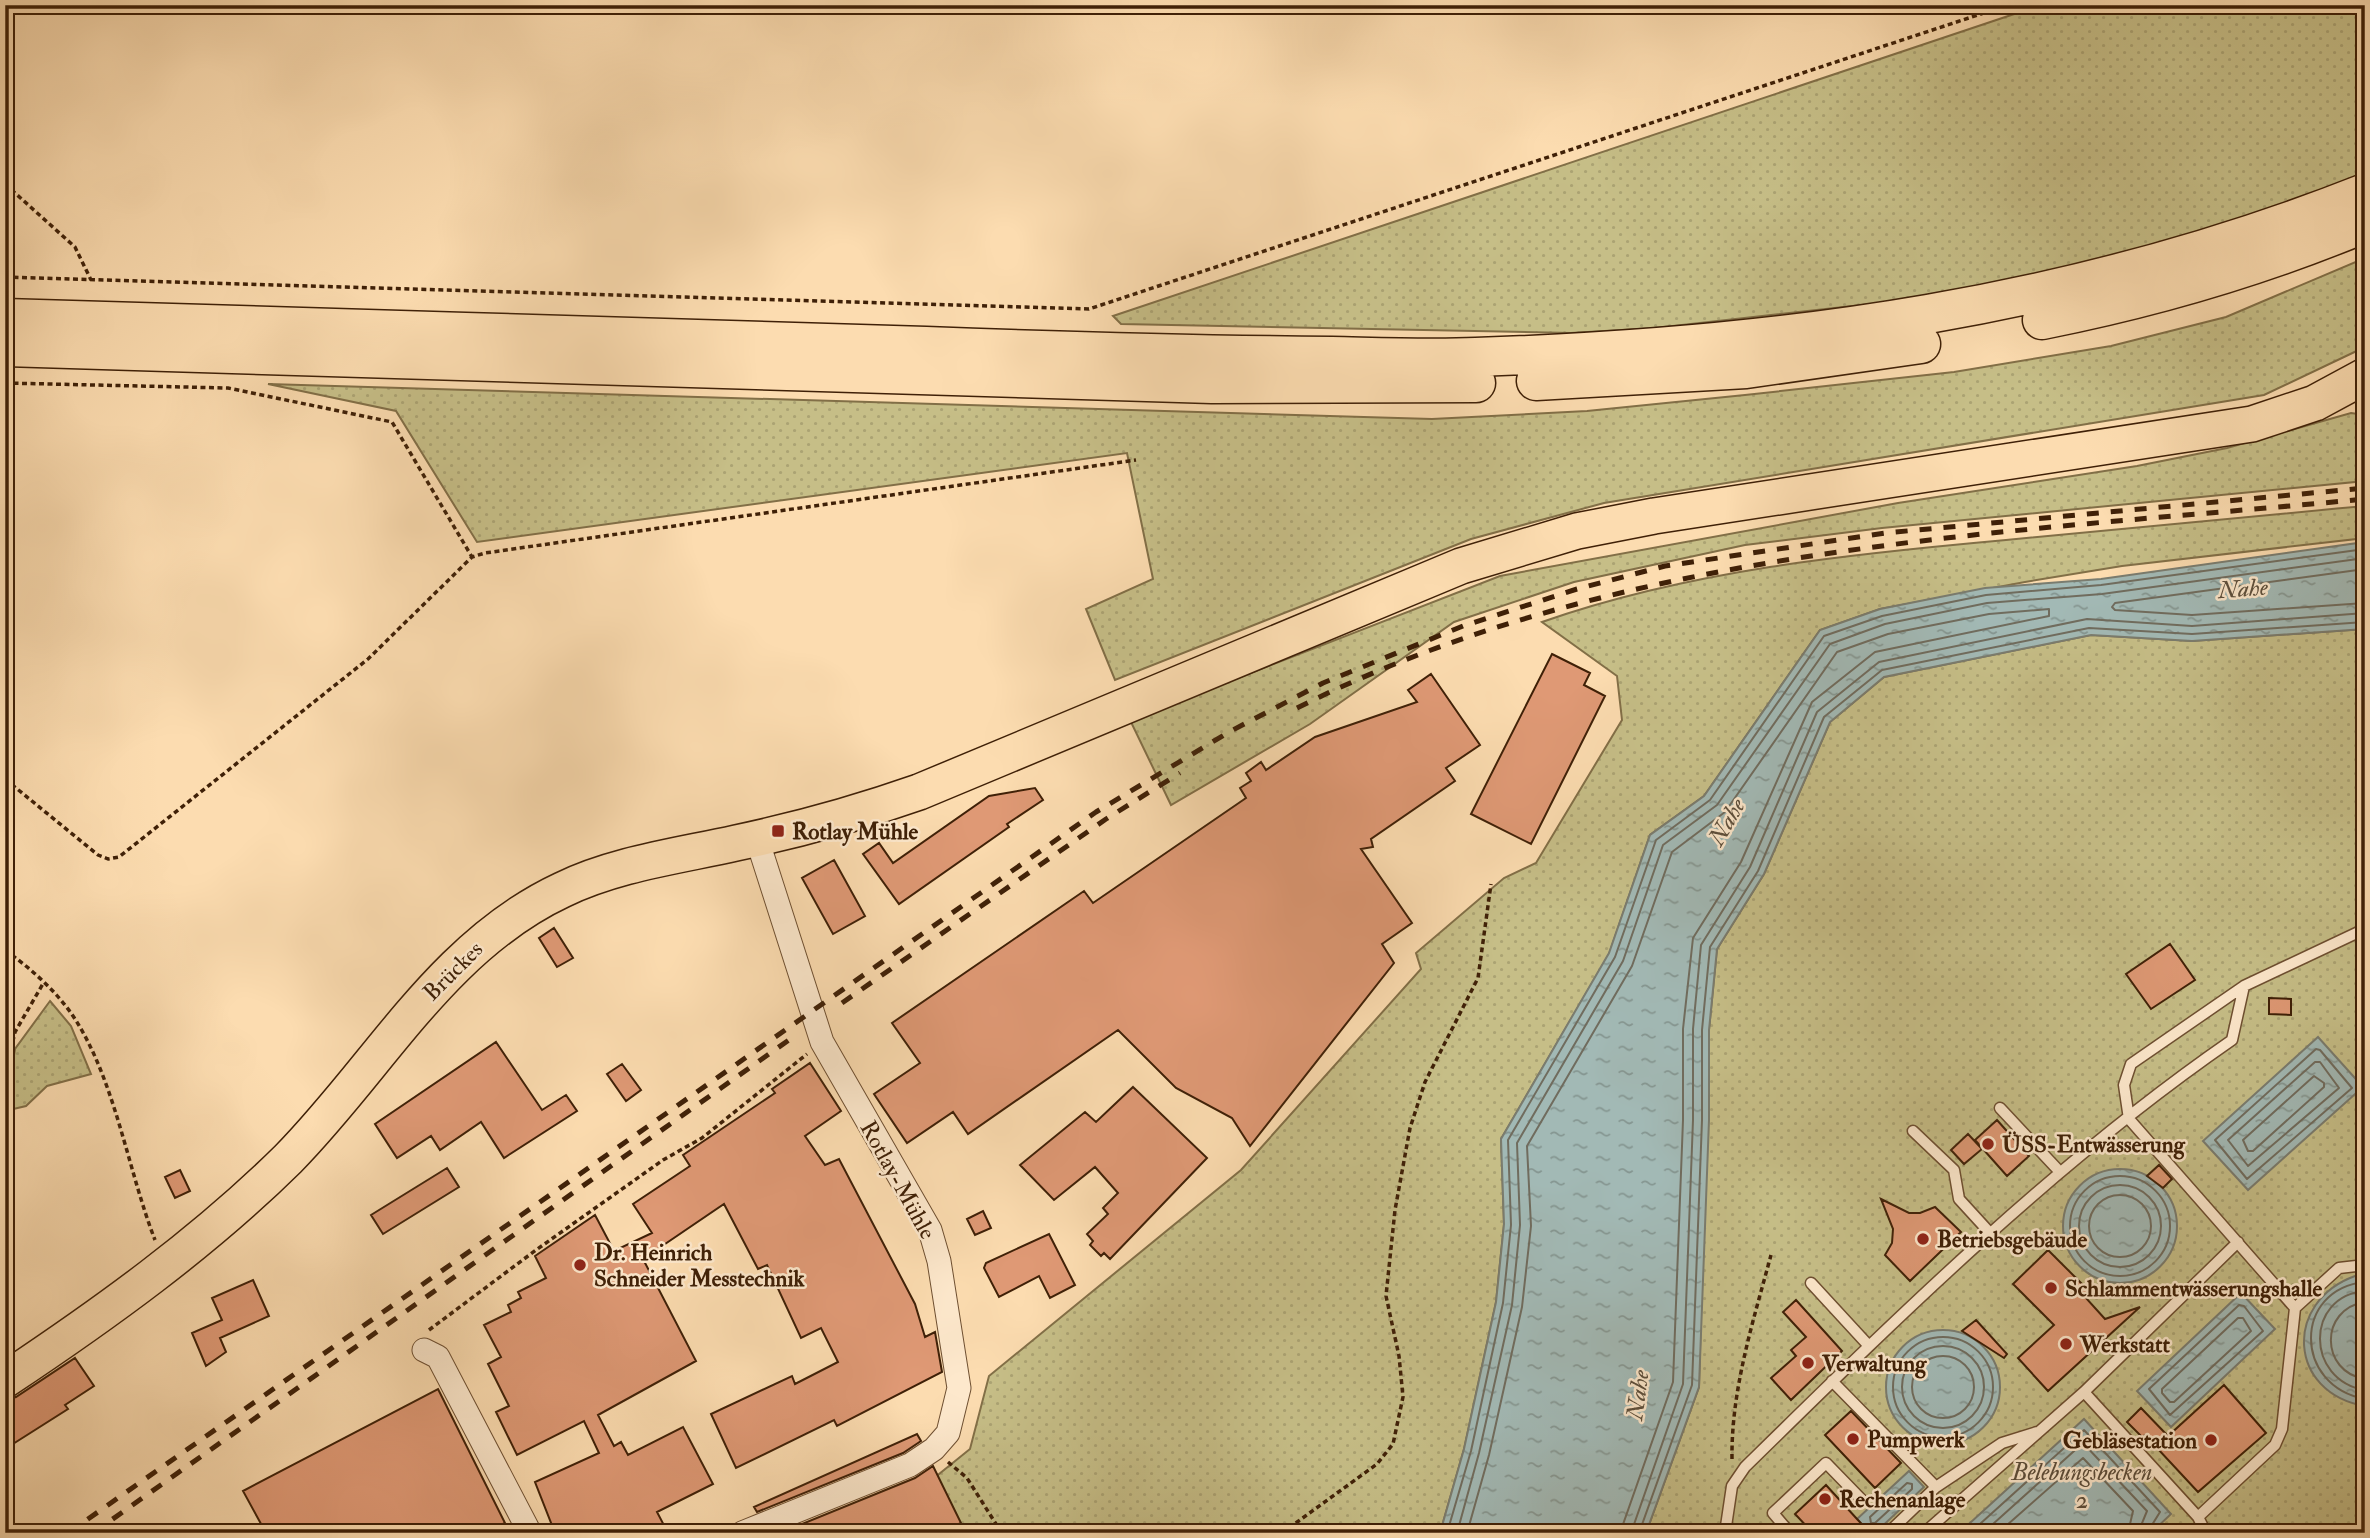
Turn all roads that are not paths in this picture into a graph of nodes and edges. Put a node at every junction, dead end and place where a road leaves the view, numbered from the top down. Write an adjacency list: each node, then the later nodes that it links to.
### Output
1 (2365, 193): 3 (highway)
2 (2365, 223): 4 (highway)
3 (5, 318)
4 (5, 347)
5 (2365, 376): 6 (main road, Brückes)
6 (757, 839): 20 (main road, Brückes); 28 (street, Rotlay-Mühle)
7 (2365, 929): 8 (lane)
8 (2244, 986): 10 (lane); 10 (lane)
9 (2000, 1108): 12 (lane)
10 (2129, 1119): 12 (lane); 14 (lane)
11 (1913, 1131): 13 (lane)
12 (2060, 1172): 13 (lane)
13 (1991, 1234): 18 (lane)
14 (2238, 1242): 17 (lane); 22 (lane)
15 (2365, 1265): 17 (lane)
16 (1811, 1283): 18 (lane)
17 (2295, 1308): 26 (lane)
18 (1869, 1346): 21 (lane)
19 (424, 1350): 27 (street)
20 (5, 1380)
21 (1832, 1381): 24 (lane); 29 (lane)
22 (2084, 1392): 23 (lane); 26 (lane)
23 (2042, 1430): 24 (lane); 32 (lane)
24 (1936, 1486): 31 (lane)
25 (1862, 1500): 30 (lane)
26 (2198, 1517): 33 (lane)
27 (530, 1533)
28 (742, 1533)
29 (1725, 1533)
30 (1790, 1533)
31 (1888, 1533)
32 (1924, 1533)
33 (2206, 1533)

